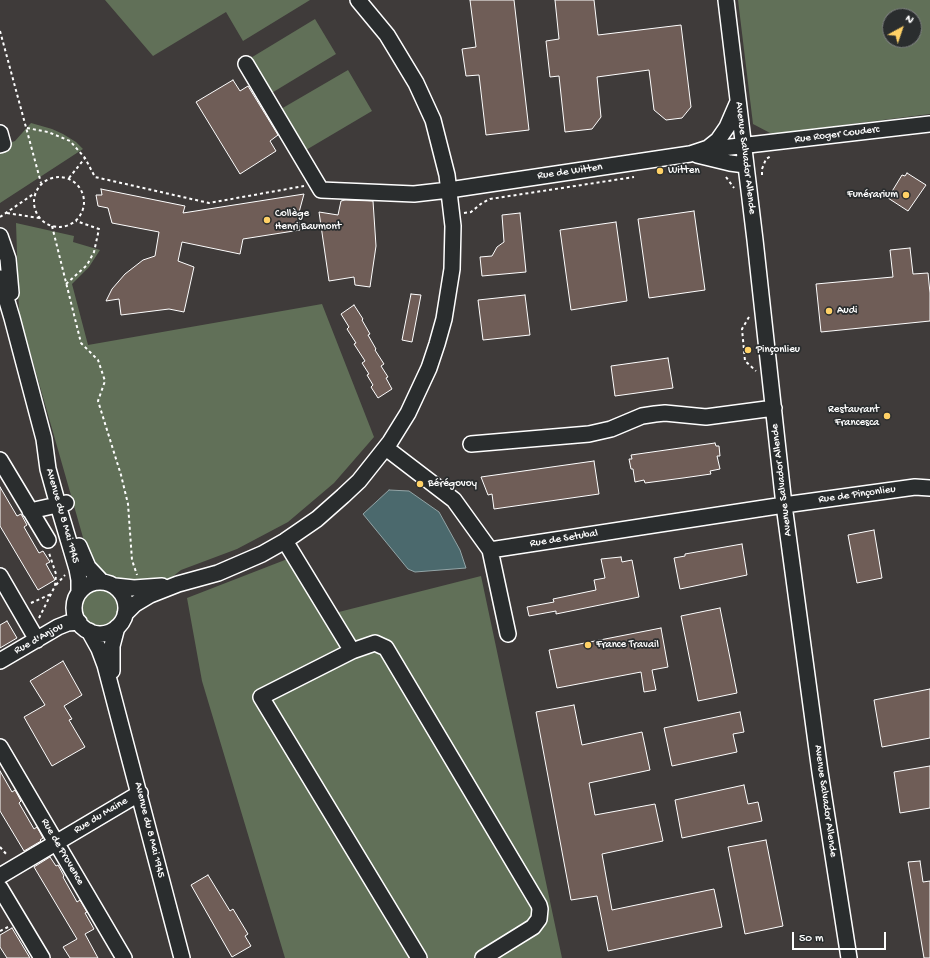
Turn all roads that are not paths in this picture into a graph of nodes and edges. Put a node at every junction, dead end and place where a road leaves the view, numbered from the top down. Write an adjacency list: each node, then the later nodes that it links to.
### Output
1 (358, 0): 11 (street)
2 (726, 0): 4 (street, Avenue Salvador Allende)
3 (246, 64): 11 (street, Rue de Witten)
4 (738, 103): 8 (street, Avenue Salvador Allende); 9 (street, Rue de Witten)
5 (930, 124): 8 (street, Rue Roger Couderc)
6 (0, 133): 7 (street)
7 (0, 145)
8 (743, 146): 9 (street, Rue de Witten); 10 (street, Avenue Salvador Allende)
9 (696, 152): 10 (street, Rue de Witten); 11 (street, Rue de Witten)
10 (746, 165): 15 (street, Avenue Salvador Allende)
11 (449, 190): 17 (street)
12 (0, 236): 14 (street, Avenue du 8 Mai 1945)
13 (0, 278): 14 (street, Avenue du 8 Mai 1945)
14 (12, 318): 20 (street, Avenue du 8 Mai 1945)
15 (774, 408): 16 (street); 21 (street, Avenue Salvador Allende)
16 (471, 444)
17 (386, 448): 24 (street); 25 (street)
18 (0, 460): 22 (street)
19 (929, 491): 21 (street, Rue de Pinçonlieu)
20 (63, 504): 22 (street); 27 (street, Avenue du 8 Mai 1945); 29 (street, Avenue du 8 Mai 1945)
21 (784, 505): 25 (street, Rue de Setubal); 48 (street, Avenue Salvador Allende)
22 (30, 511): 23 (street)
23 (48, 540)
24 (285, 541): 28 (street); 35 (street)
25 (490, 550): 33 (street)
26 (0, 576): 34 (street)
27 (108, 584): 28 (street); 29 (street); 30 (street)
28 (178, 584): 30 (street)
29 (79, 592): 31 (street)
30 (125, 614): 32 (street)
31 (84, 626): 32 (street); 34 (street, Rue d'Anjou); 37 (street, Avenue du 8 Mai 1945)
32 (117, 627): 37 (street, Avenue du 8 Mai 1945)
33 (508, 634)
34 (35, 635): 36 (street, Rue d'Anjou)
35 (352, 651): 46 (street); 47 (street)
36 (0, 661)
37 (115, 702): 39 (street, Avenue du 8 Mai 1945)
38 (0, 747): 40 (street, Rue de Provence)
39 (140, 793): 40 (street, Rue du Maine); 45 (street, Avenue du 8 Mai 1945)
40 (56, 843): 41 (street, Rue du Maine); 44 (street, Rue de Provence)
41 (0, 876)
42 (0, 888): 43 (street)
43 (42, 958)
44 (124, 958)
45 (182, 958)
46 (418, 958)
47 (482, 958)
48 (849, 958)

